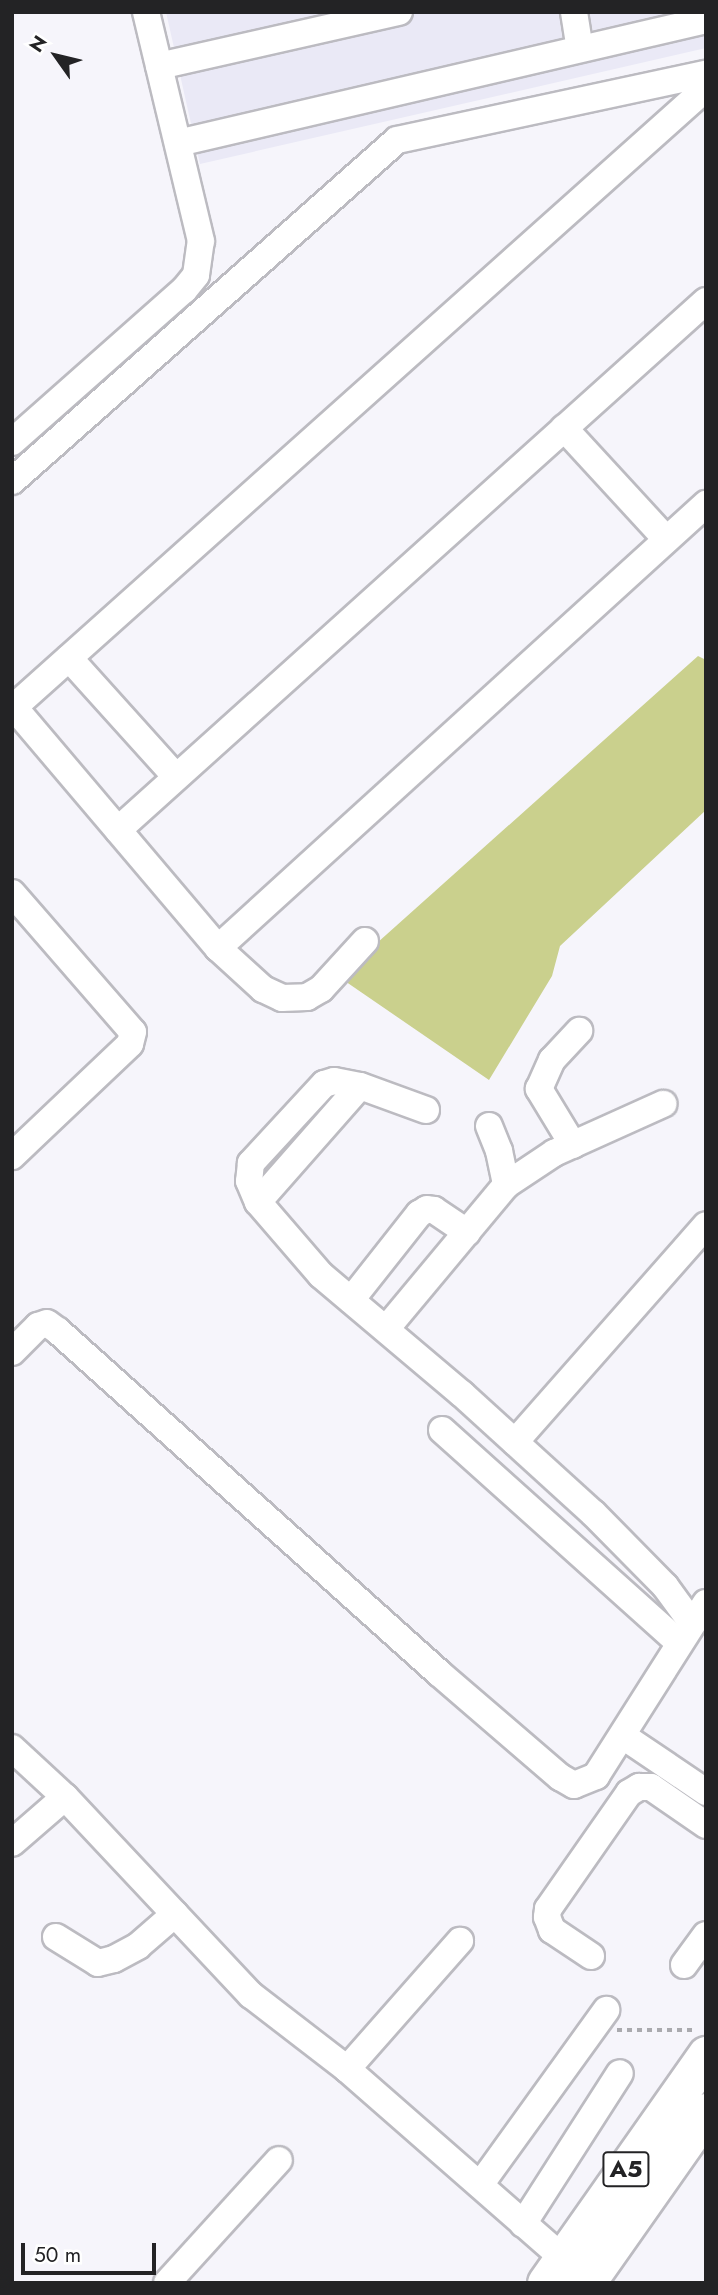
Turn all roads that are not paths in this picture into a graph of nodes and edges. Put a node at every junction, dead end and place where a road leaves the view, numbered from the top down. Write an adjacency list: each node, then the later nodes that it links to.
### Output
1 (146, 12): 6 (street)
2 (399, 12): 6 (street)
3 (574, 12): 5 (street)
4 (706, 20): 5 (street)
5 (580, 48): 9 (street)
6 (159, 66): 9 (street)
7 (706, 74): 13 (street)
8 (706, 88): 16 (street)
9 (178, 143): 12 (street)
10 (706, 301): 11 (street)
11 (564, 428): 15 (street); 18 (street)
12 (12, 442)
13 (12, 481)
14 (706, 504): 15 (street)
15 (666, 539): 22 (street)
16 (69, 659): 17 (street); 18 (street)
17 (13, 706): 19 (street)
18 (176, 777): 19 (street)
19 (118, 830): 22 (street)
20 (12, 893): 28 (street)
21 (365, 941): 22 (street)
22 (218, 948)
23 (579, 1031): 27 (street)
24 (663, 1104): 27 (street)
25 (426, 1110): 32 (street)
26 (489, 1126): 29 (street)
27 (573, 1145): 29 (street)
28 (12, 1156)
29 (506, 1185): 31 (street)
30 (706, 1224): 36 (street)
31 (467, 1232): 32 (street); 33 (street)
32 (351, 1300): 33 (street)
33 (386, 1329): 36 (street)
34 (12, 1352): 38 (street)
35 (442, 1430): 37 (street)
36 (515, 1442): 37 (street)
37 (692, 1623): 38 (street)
38 (623, 1736): 40 (street)
39 (12, 1748): 41 (street)
40 (706, 1792)
41 (65, 1797): 43 (street); 44 (street)
42 (706, 1825): 48 (street)
43 (12, 1843)
44 (175, 1914): 46 (street); 52 (street)
45 (706, 1935): 49 (street)
46 (56, 1937)
47 (460, 1941): 52 (street)
48 (591, 1956)
49 (684, 1965)
50 (601, 2018): 56 (street)
51 (702, 2043): 58 (highway, A5)
52 (347, 2068): 56 (street)
53 (620, 2073): 57 (street)
54 (706, 2112): 58 (highway, A5)
55 (279, 2160): 59 (street)
56 (480, 2186): 57 (street)
57 (523, 2224): 58 (street)
58 (578, 2276)
59 (176, 2280)

